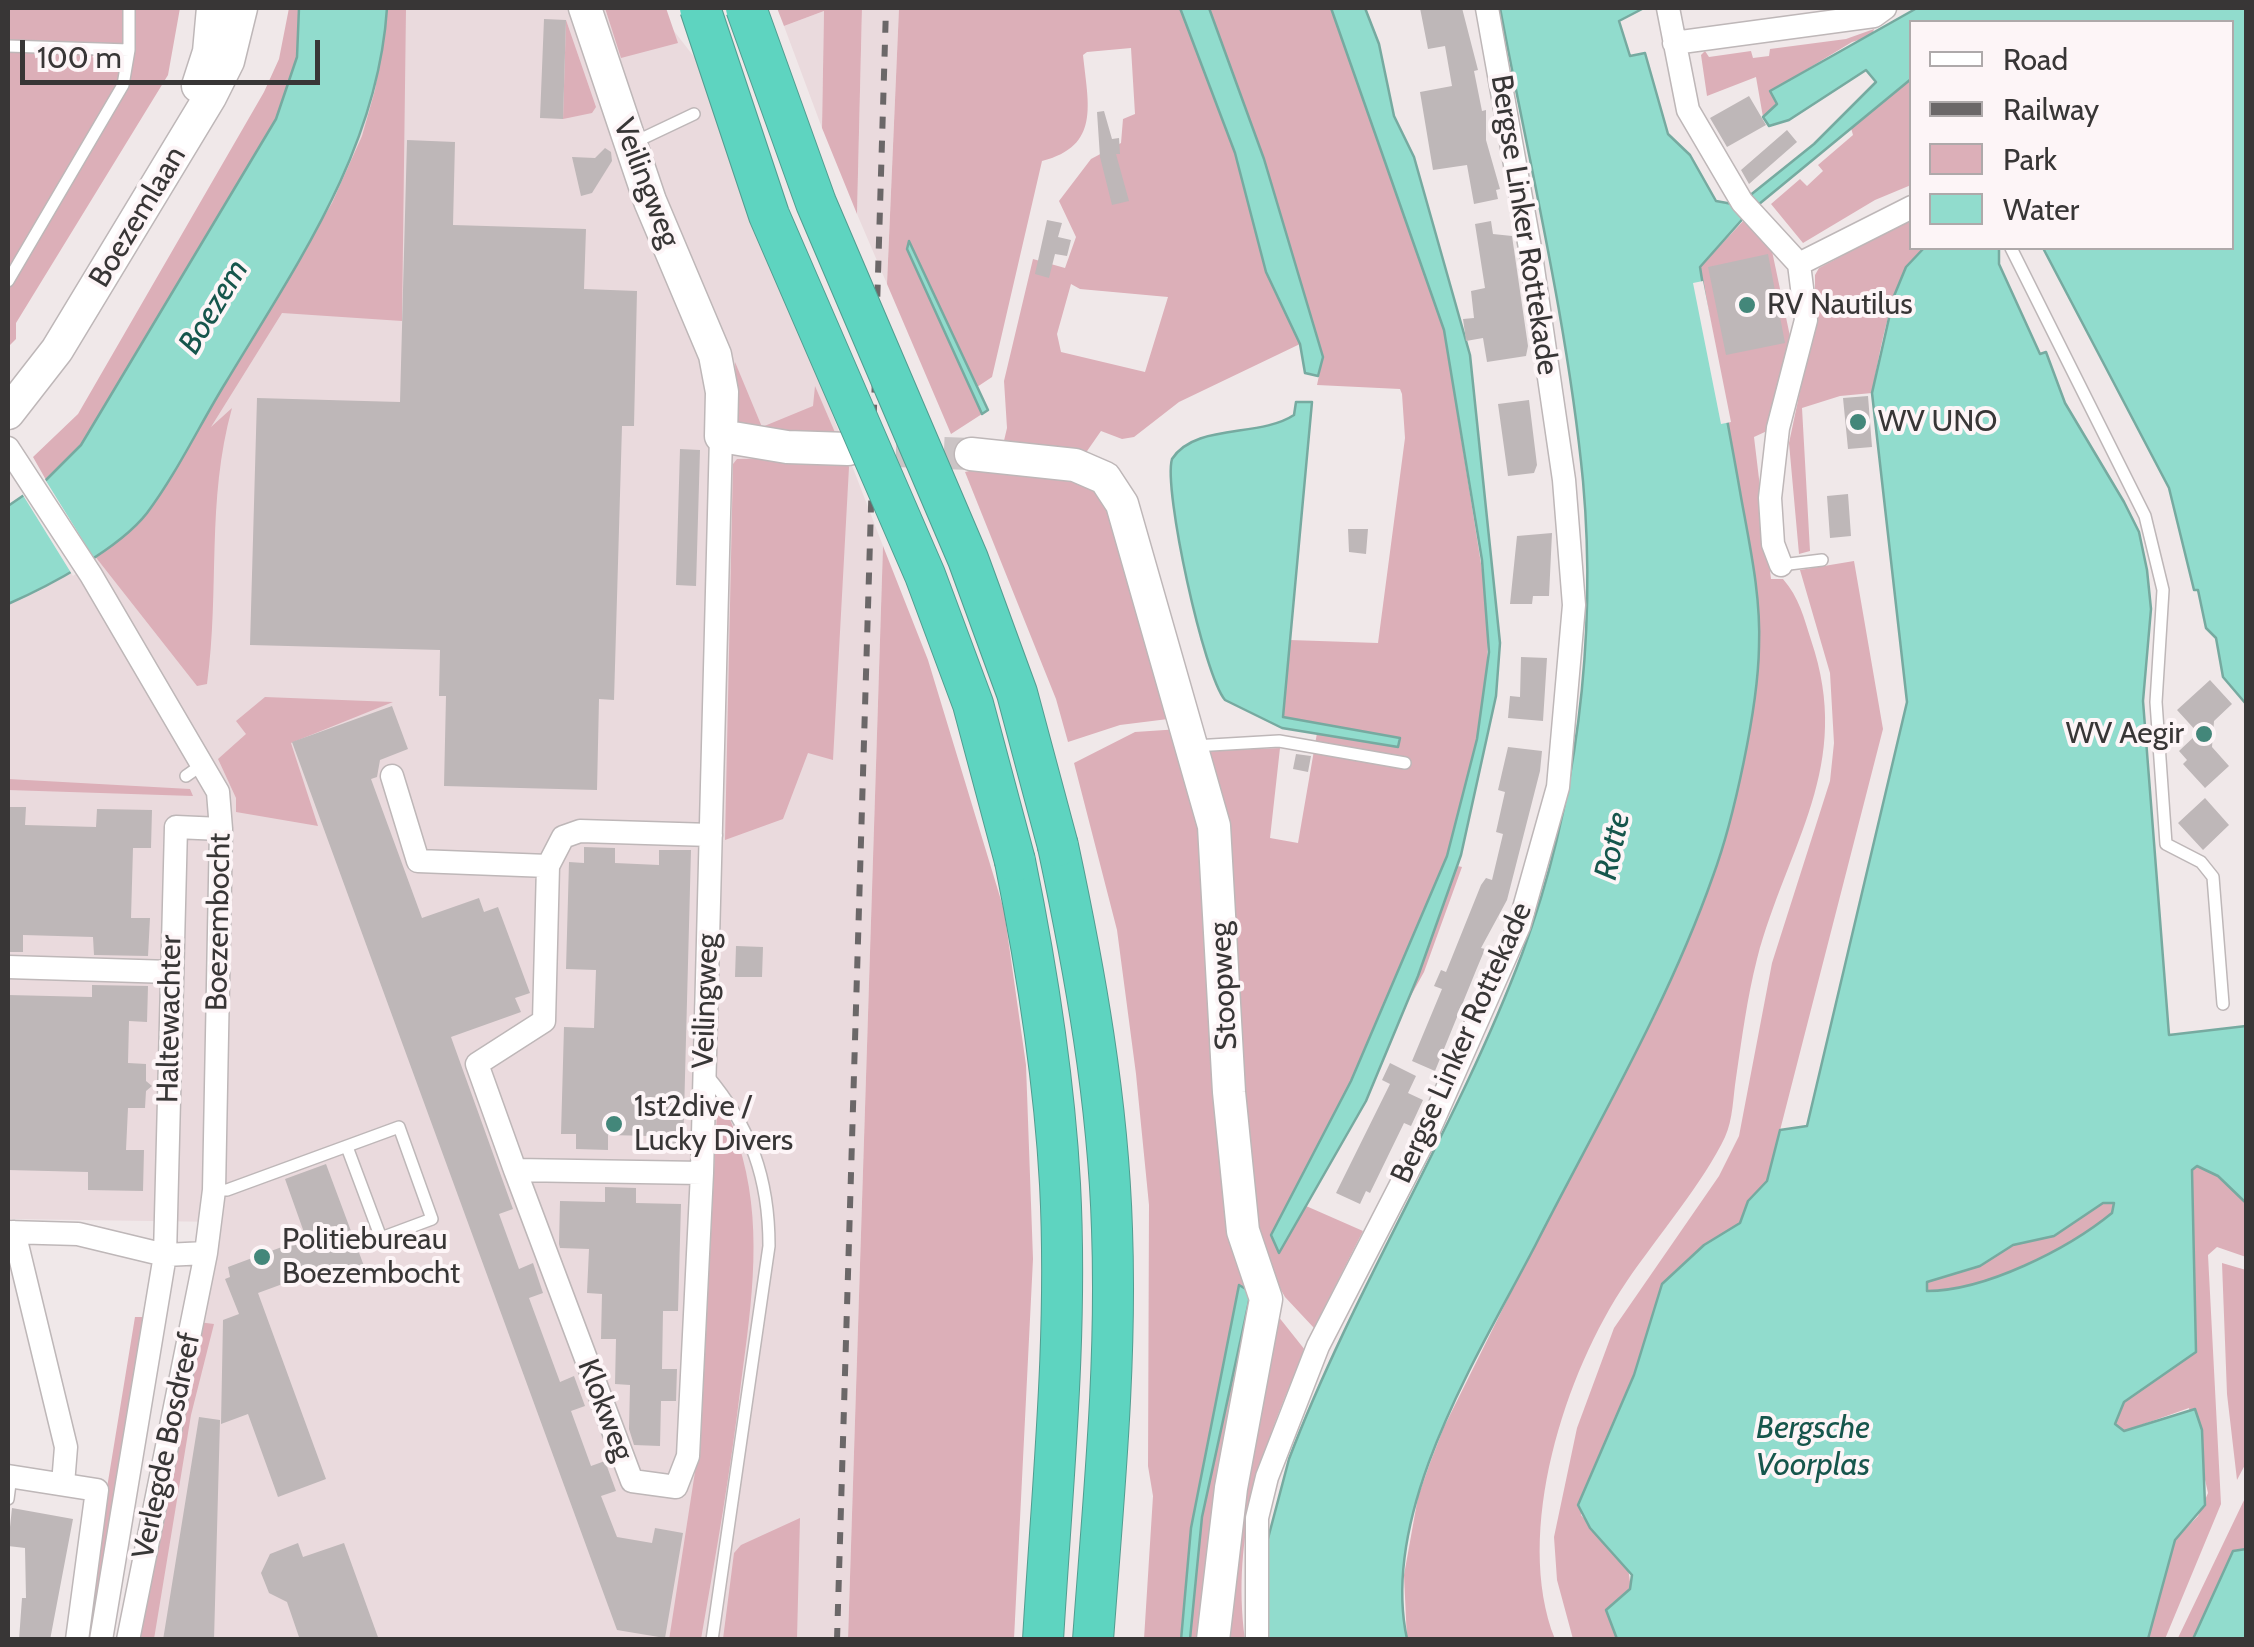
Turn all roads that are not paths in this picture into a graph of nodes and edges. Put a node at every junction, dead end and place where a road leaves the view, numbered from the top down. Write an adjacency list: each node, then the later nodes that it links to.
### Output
1 (130, 8): 12 (lane)
2 (214, 8): 19 (street, Boezemlaan)
3 (242, 8): 20 (street, Boezemlaan)
4 (586, 8): 14 (street, Veilingweg)
5 (700, 8): 50 (highway, bridge)
6 (746, 8): 51 (highway, bridge)
7 (1487, 8): 53 (street, Bergse Linker Rottekade)
8 (1668, 8): 10 (street)
9 (1885, 8): 10 (street)
10 (1674, 43): 17 (street)
11 (8, 46): 12 (lane)
12 (129, 50): 18 (lane)
13 (694, 114): 14 (lane)
14 (630, 144): 21 (street, Veilingweg)
15 (1909, 209): 17 (street)
16 (2012, 250): 35 (lane)
17 (1799, 264): 26 (street)
18 (8, 281)
19 (8, 386)
20 (8, 412)
21 (721, 436): 23 (street); 31 (street, Veilingweg)
22 (8, 448): 30 (street, Boezembocht)
23 (848, 449)
24 (971, 454): 27 (street, Stoopweg)
25 (1822, 560): 26 (lane)
26 (1782, 565)
27 (1194, 746): 28 (lane); 52 (street, Stoopweg)
28 (1405, 763)
29 (392, 776): 32 (street)
30 (220, 828): 34 (street, Haltewachter); 40 (street, Boezembocht)
31 (712, 835): 32 (street); 36 (street, Veilingweg)
32 (548, 866): 38 (street)
33 (8, 966): 34 (street)
34 (171, 972): 43 (street, Haltewachter)
35 (2223, 1004)
36 (704, 1072): 39 (street, Veilingweg); 49 (lane)
37 (347, 1148): 37 (lane); 40 (lane)
38 (515, 1170): 39 (street); 39 (street, Klokweg)
39 (702, 1174)
40 (214, 1190): 42 (street, Boezembocht)
41 (11, 1232): 43 (street); 45 (street)
42 (206, 1253): 43 (street); 48 (street, Verlegde Bosdreef)
43 (164, 1255): 47 (street, Verlegde Bosdreef)
44 (9, 1484): 45 (street)
45 (63, 1484): 46 (street)
46 (77, 1640)
47 (102, 1640)
48 (128, 1640)
49 (712, 1640)
50 (1042, 1640)
51 (1093, 1640)
52 (1213, 1640)
53 (1257, 1640)

